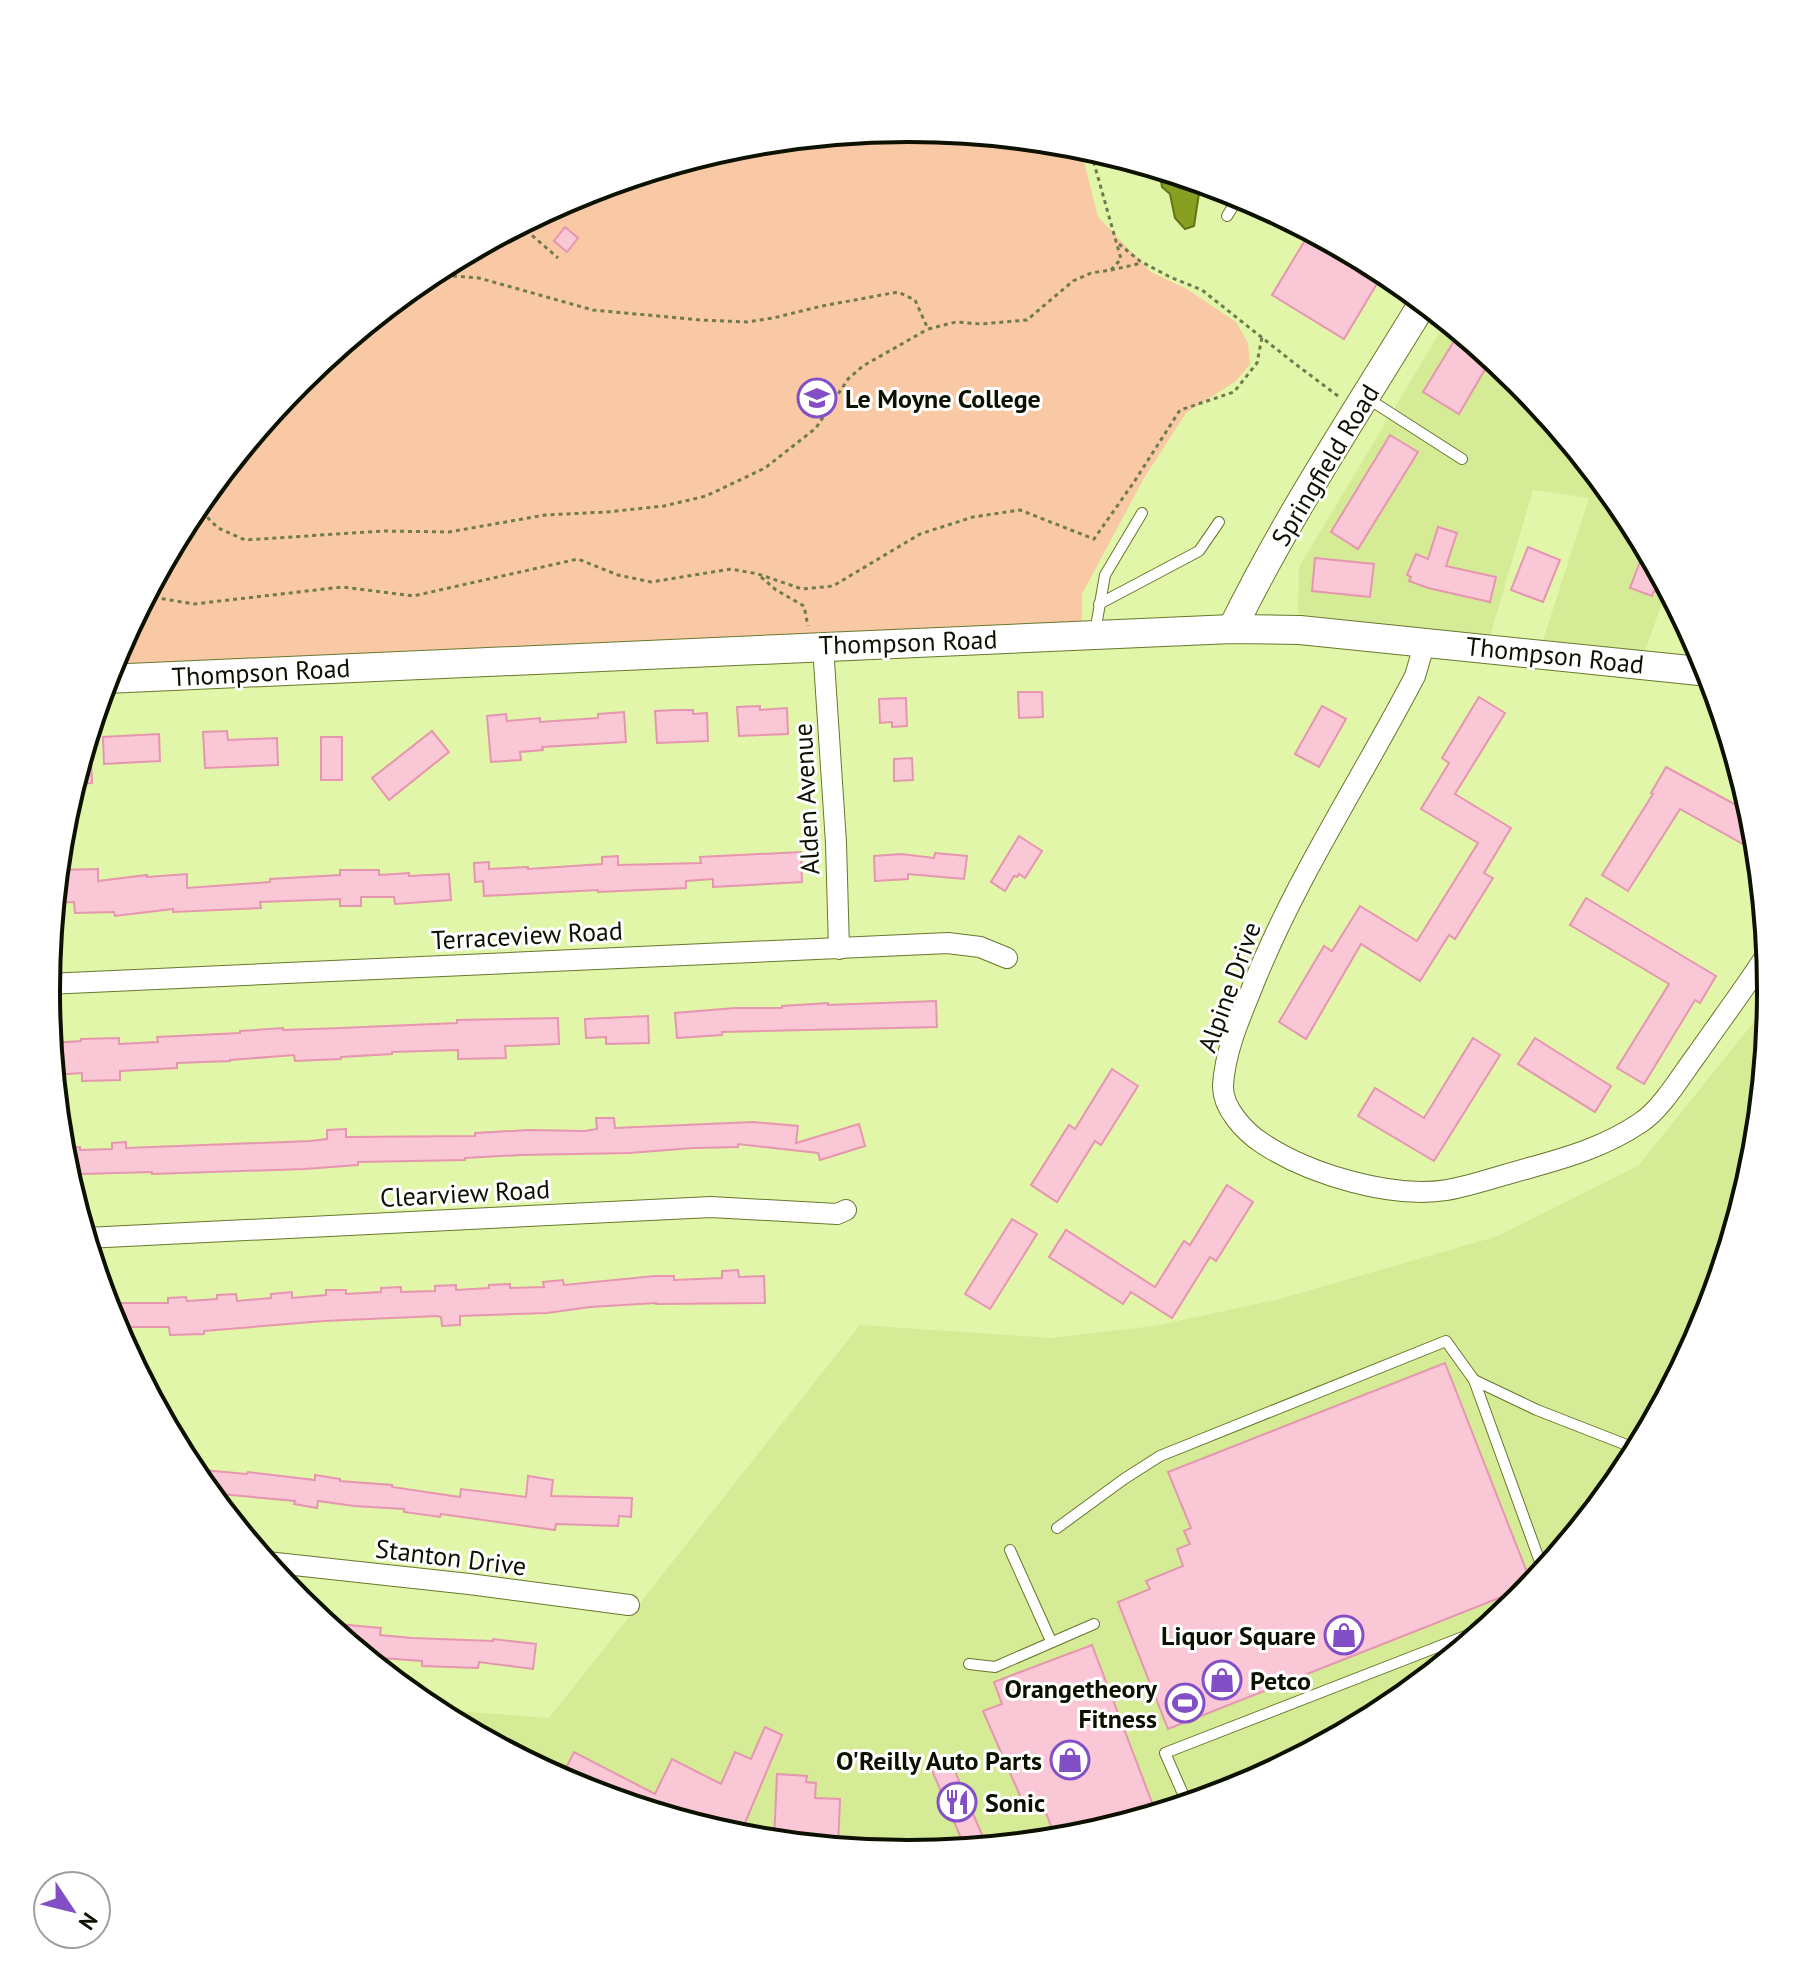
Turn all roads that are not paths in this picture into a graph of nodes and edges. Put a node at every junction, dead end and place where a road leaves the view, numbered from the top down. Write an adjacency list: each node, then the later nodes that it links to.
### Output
1 (1233, 207): 2 (lane)
2 (1227, 216)
3 (1417, 312): 4 (street, Springfield Road)
4 (1362, 404): 5 (lane); 9 (street, Springfield Road)
5 (1462, 459)
6 (1142, 513): 8 (lane)
7 (1219, 522): 8 (lane)
8 (1099, 604): 10 (lane)
9 (1232, 629): 10 (street, Thompson Road); 11 (street, Thompson Road)
10 (1094, 634): 12 (street, Thompson Road)
11 (1425, 642): 13 (street, Thompson Road); 17 (street, Alpine Drive)
12 (818, 646): 14 (street, Thompson Road); 15 (street, Alden Avenue)
13 (1693, 670)
14 (120, 678)
15 (839, 949): 16 (street, Terraceview Road); 18 (street, Terraceview Road)
16 (1007, 958)
17 (1756, 969)
18 (60, 983)
19 (846, 1210): 20 (street, Clearview Road)
20 (97, 1237)
21 (1474, 1380): 22 (lane); 23 (lane); 25 (lane)
22 (1625, 1444)
23 (1057, 1528)
24 (1010, 1550): 29 (lane)
25 (1539, 1558)
26 (284, 1564): 27 (street, Stanton Drive)
27 (629, 1605)
28 (1094, 1624): 29 (lane)
29 (1051, 1641): 31 (lane)
30 (1454, 1641): 32 (lane)
31 (969, 1664)
32 (1183, 1793)

